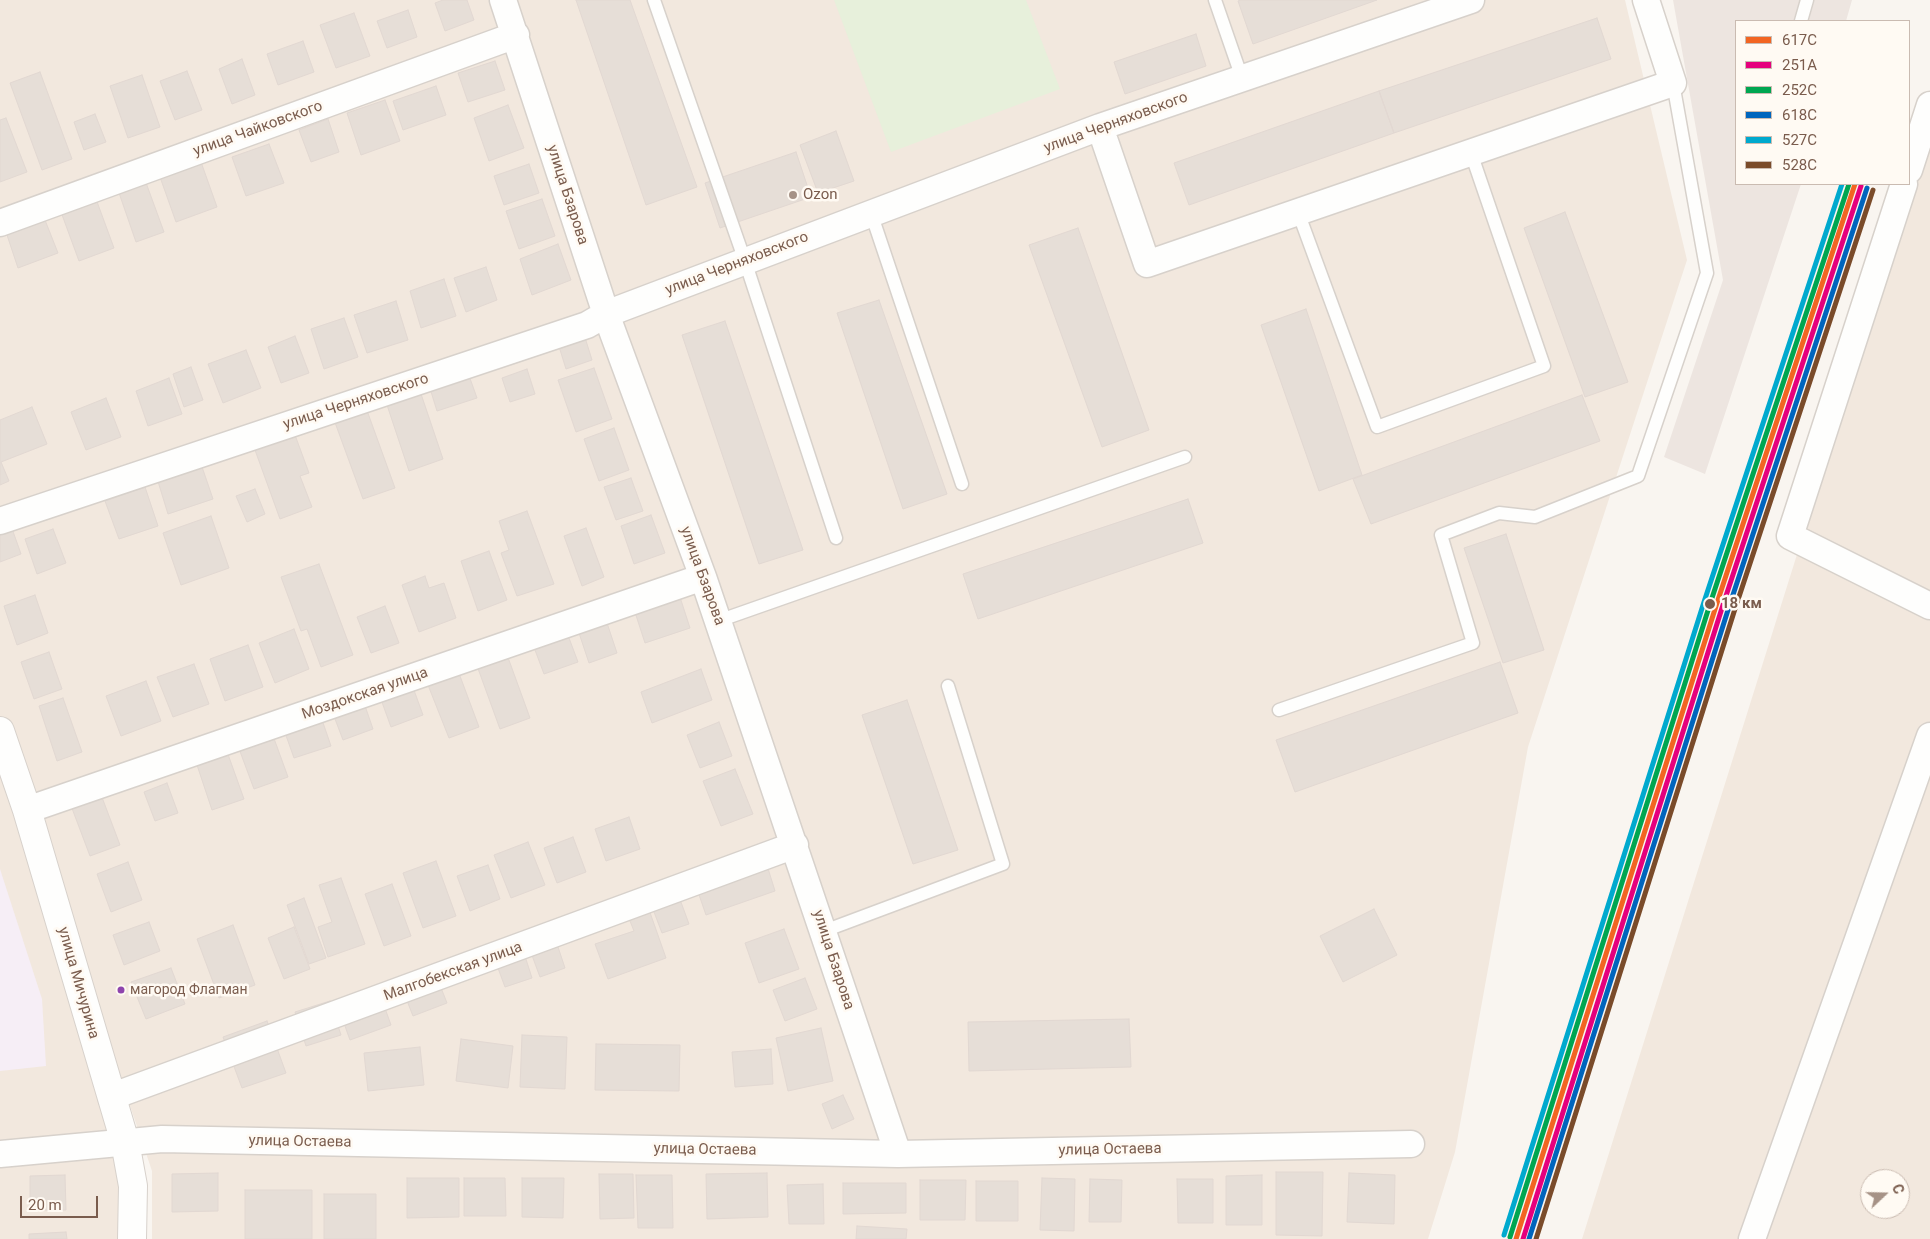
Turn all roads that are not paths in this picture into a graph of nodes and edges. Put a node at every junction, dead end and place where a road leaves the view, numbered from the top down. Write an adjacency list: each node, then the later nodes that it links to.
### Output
1 (504, 0): 8 (street, улица Бзарова)
2 (654, 0): 19 (lane)
3 (1215, 0): 9 (lane)
4 (1471, 0): 9 (street, улица Черняховского)
5 (1646, 0): 10 (street)
6 (1807, 0): 7 (lane)
7 (1801, 20)
8 (516, 35): 18 (street, улица Чайковского); 20 (street, улица Бзарова)
9 (1242, 78): 12 (street, улица Черняховского)
10 (1674, 83): 13 (street); 29 (lane)
11 (1930, 105): 14 (street)
12 (1100, 127): 16 (street); 17 (street, улица Черняховского)
13 (1471, 153): 16 (street); 16 (lane)
14 (1910, 167)
15 (1904, 185): 26 (street)
16 (1298, 212)
17 (871, 214): 19 (street, улица Черняховского); 22 (lane)
18 (0, 223)
19 (745, 261): 20 (street, улица Черняховского); 24 (lane)
20 (606, 314): 23 (street, улица Черняховского); 25 (street, улица Бзарова)
21 (1185, 457): 27 (lane)
22 (962, 484)
23 (0, 521)
24 (836, 538)
25 (703, 577): 27 (street, улица Бзарова); 32 (street, Моздокская улица)
26 (1930, 606)
27 (718, 621): 33 (street, улица Бзарова)
28 (948, 686): 34 (lane)
29 (1279, 710)
30 (0, 731): 32 (street, улица Мичурина)
31 (1930, 736): 41 (street)
32 (27, 810): 35 (street, улица Мичурина)
33 (795, 845): 34 (street, улица Бзарова); 35 (street, Малгобекская улица)
34 (824, 931): 39 (street, улица Бзарова)
35 (112, 1099): 36 (street, улица Мичурина)
36 (125, 1142): 38 (street, улица Остаева); 39 (street, улица Остаева); 40 (street, улица Мичурина)
37 (1411, 1144): 39 (street, улица Остаева)
38 (0, 1154)
39 (898, 1154)
40 (132, 1239)
41 (1752, 1239)

